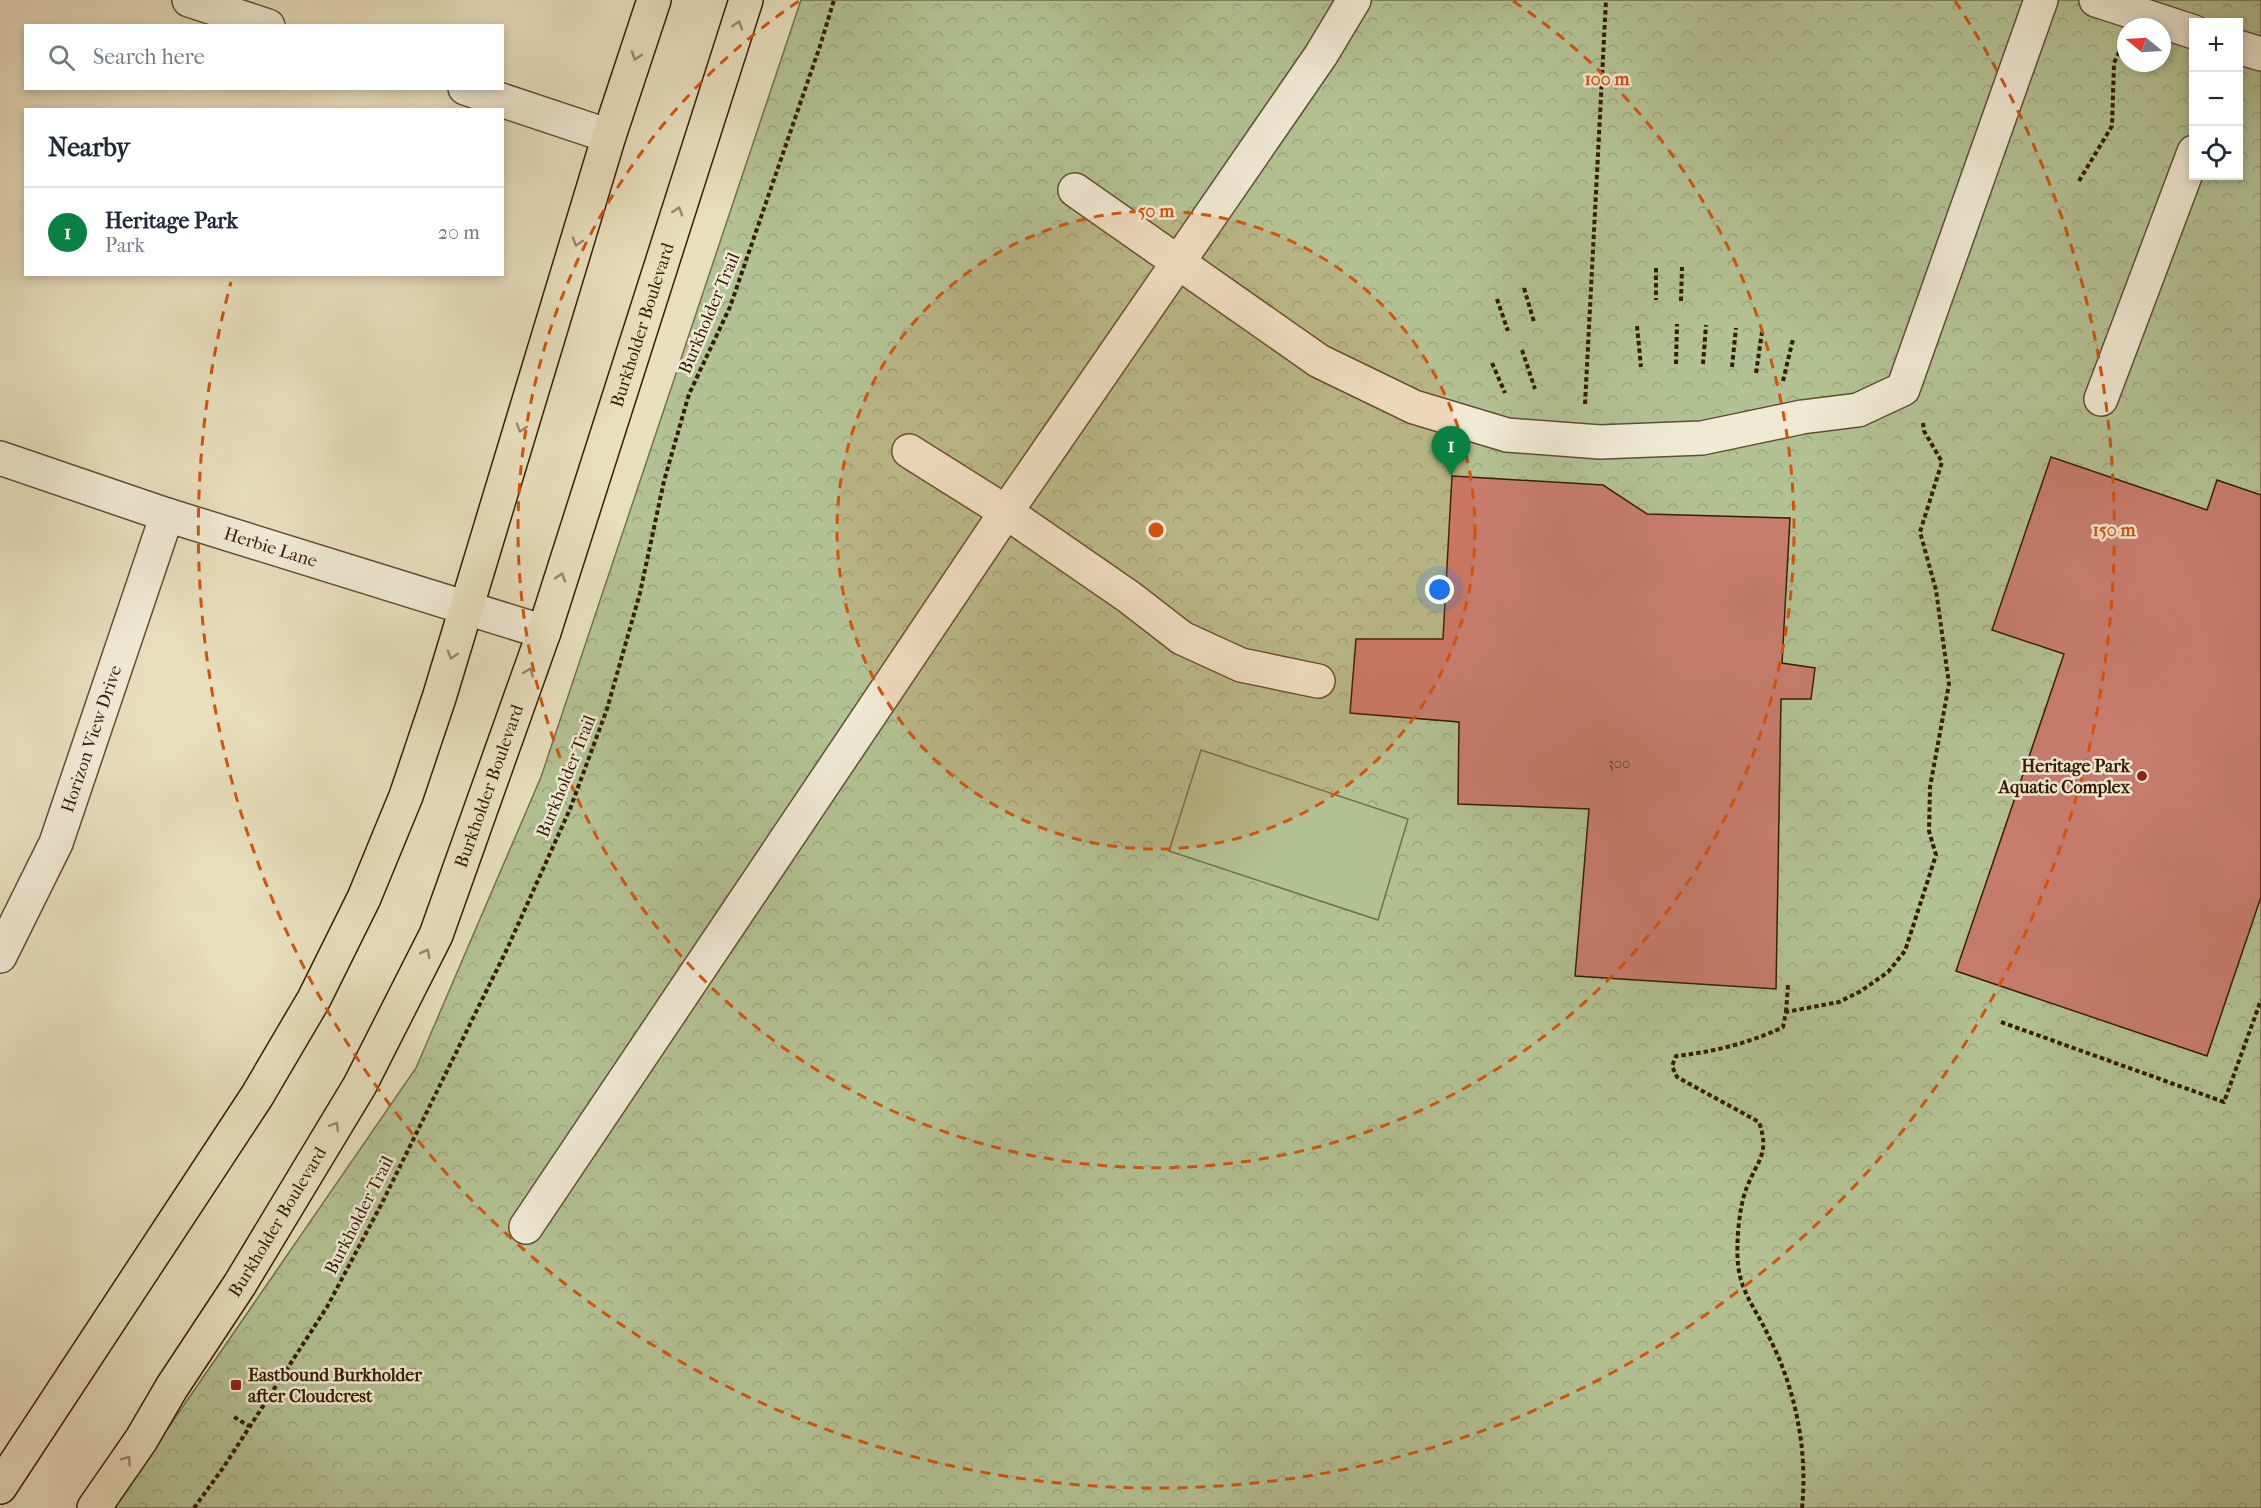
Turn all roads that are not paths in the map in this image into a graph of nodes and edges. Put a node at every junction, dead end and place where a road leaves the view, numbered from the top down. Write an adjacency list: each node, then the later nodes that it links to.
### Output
1 (189, 0): 7 (street)
2 (654, 0): 12 (main road, one-way to 12)
3 (746, 0): 22 (main road, Burkholder Boulevard, one-way to 3)
4 (1354, 0): 15 (street)
5 (2041, 0): 15 (street)
6 (2096, 0): 8 (street)
7 (262, 24)
8 (2189, 31)
9 (2243, 49): 10 (street)
10 (2261, 54)
11 (471, 90): 12 (street)
12 (609, 136): 21 (main road, one-way to 21)
13 (2189, 163): 16 (street)
14 (1076, 190): 15 (street)
15 (1180, 261): 19 (street)
16 (2101, 399)
17 (909, 451): 19 (street)
18 (0, 458): 20 (street, Herbie Lane)
19 (1006, 512): 23 (street); 25 (street)
20 (167, 515): 21 (street, Herbie Lane); 24 (street, Horizon View Drive)
21 (467, 607): 22 (street, Herbie Lane); 26 (main road, one-way to 26)
22 (544, 632): 27 (main road, Burkholder Boulevard, one-way to 22)
23 (1318, 681)
24 (0, 956)
25 (526, 1227)
26 (0, 1487)
27 (93, 1508)

